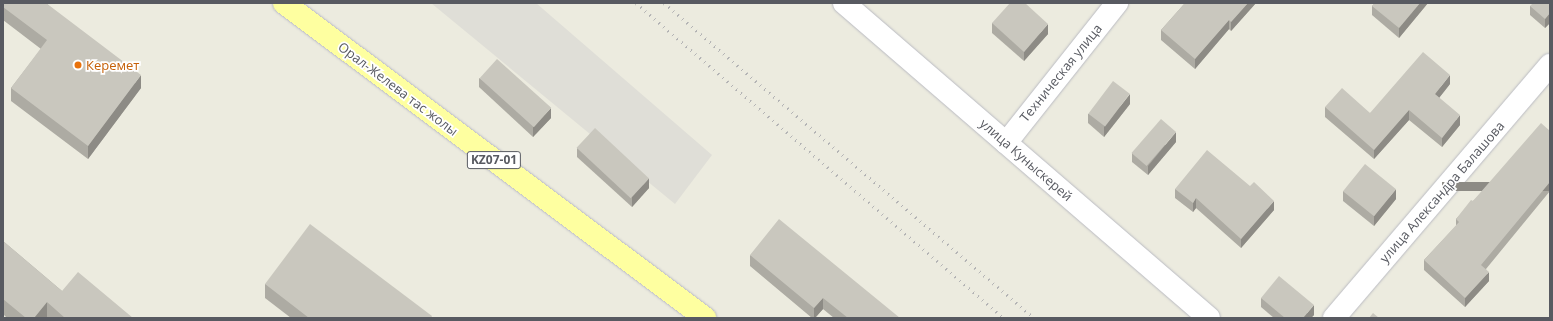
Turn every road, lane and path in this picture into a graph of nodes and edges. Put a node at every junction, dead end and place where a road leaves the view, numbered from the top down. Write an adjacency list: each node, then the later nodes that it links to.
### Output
1 (284, 3): 6 (main road, Орал-Желева тас жолы / KZ07-01)
2 (844, 3): 5 (street, улица Куныскерей)
3 (1117, 3): 5 (street, Техническая улица)
4 (1550, 65): 8 (street, улица Александра Балашова)
5 (1006, 143): 7 (street, улица Куныскерей)
6 (705, 318)
7 (1209, 318)
8 (1334, 318)

